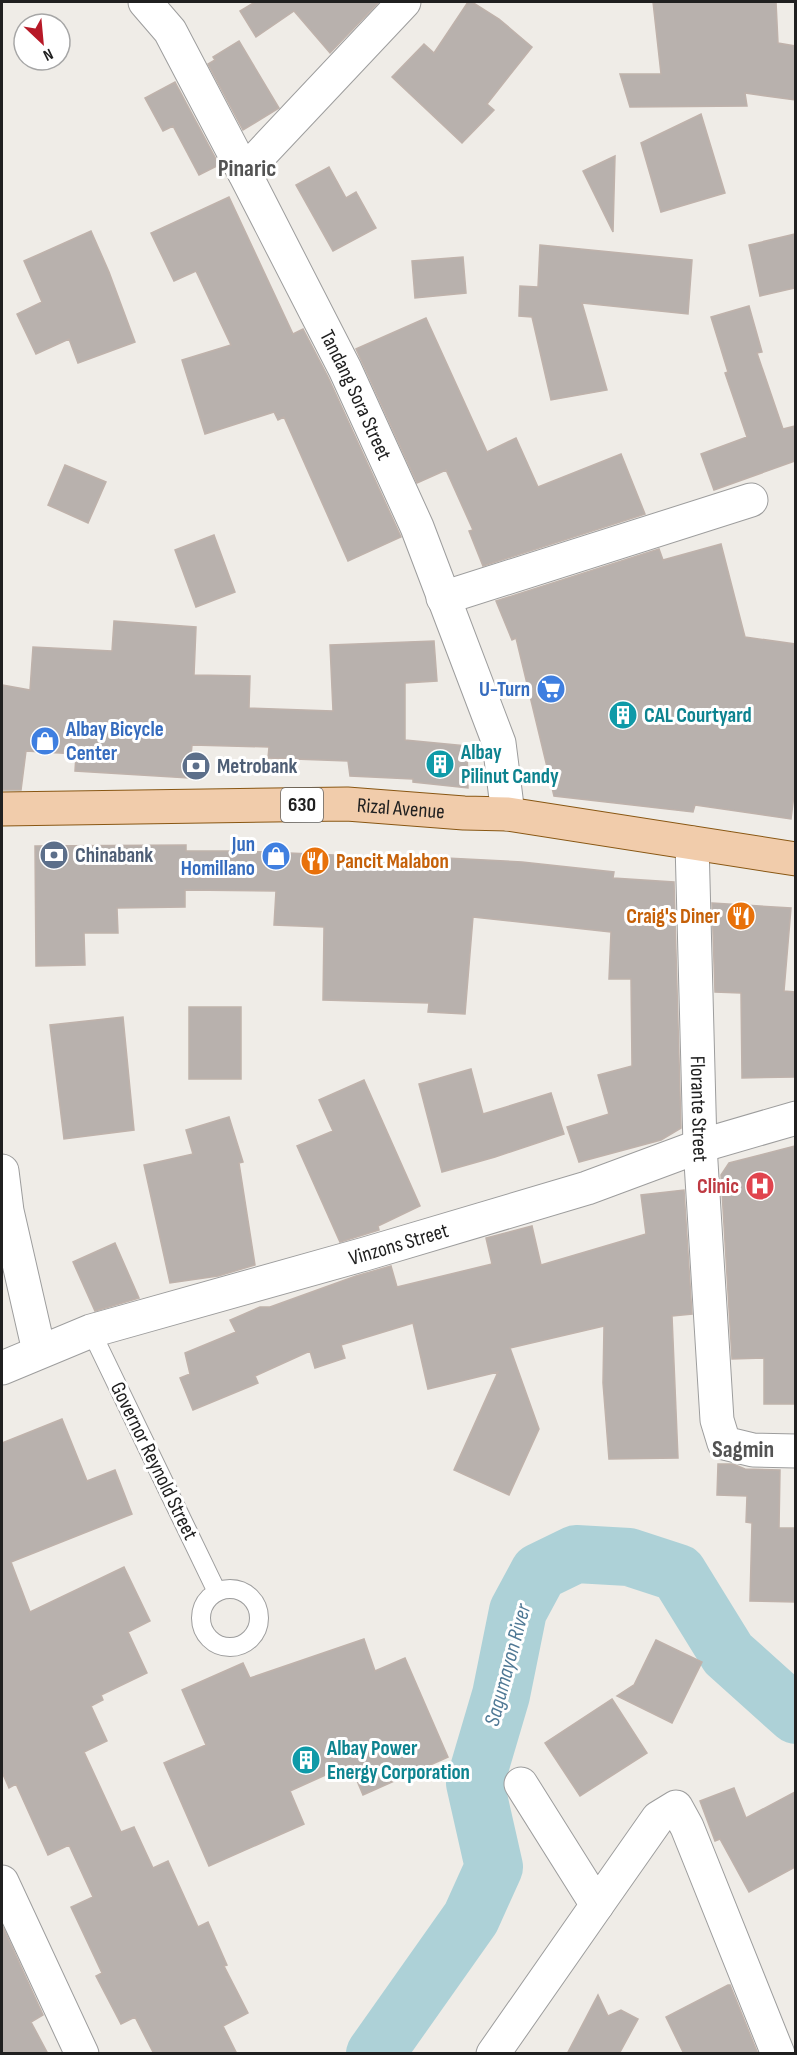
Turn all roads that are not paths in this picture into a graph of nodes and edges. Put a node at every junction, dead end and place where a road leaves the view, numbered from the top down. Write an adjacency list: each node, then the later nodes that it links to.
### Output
1 (145, 2): 3 (street, Tandang Sora Street)
2 (404, 2): 3 (street)
3 (244, 172): 5 (street, Tandang Sora Street)
4 (751, 500): 5 (street)
5 (443, 598): 7 (street, Tandang Sora Street)
6 (2, 809): 7 (main road, Rizal Avenue / 630)
7 (508, 814): 8 (main road, Rizal Avenue / 630)
8 (686, 842): 9 (main road, Rizal Avenue / 630); 11 (street, Florante Street)
9 (795, 859)
10 (795, 1118): 11 (street, Vinzons Street)
11 (700, 1146): 13 (street, Vinzons Street); 16 (street, Florante Street)
12 (2, 1171): 14 (street)
13 (91, 1331): 14 (street, Vinzons Street); 17 (lane, Governor Reynold Street)
14 (39, 1351): 15 (street, Vinzons Street)
15 (2, 1368)
16 (795, 1451)
17 (218, 1592)
18 (521, 1785): 20 (street)
19 (2, 1882): 21 (street)
20 (597, 1905): 22 (street); 23 (street)
21 (82, 2054)
22 (493, 2054)
23 (778, 2054)

